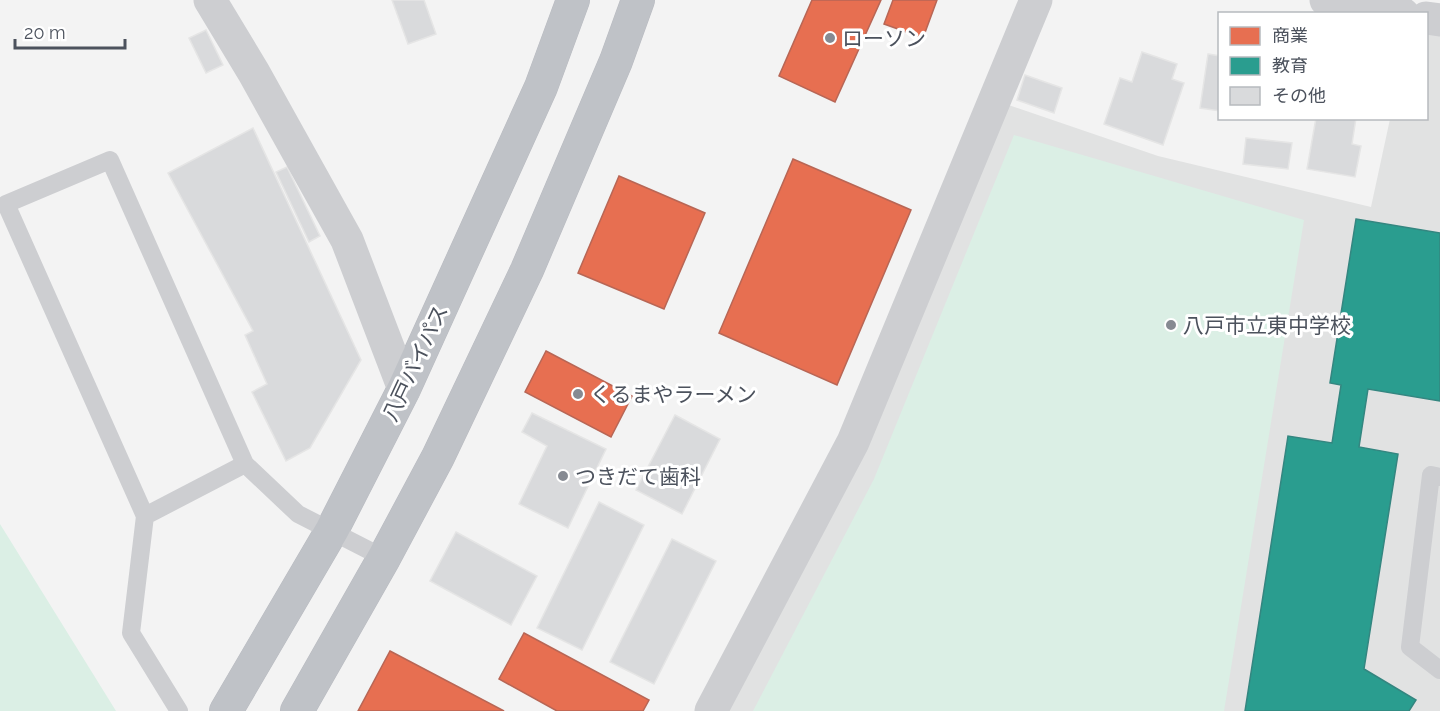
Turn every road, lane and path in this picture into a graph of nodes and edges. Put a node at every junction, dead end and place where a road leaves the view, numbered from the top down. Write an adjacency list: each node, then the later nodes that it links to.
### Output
1 (210, 0): 7 (street)
2 (573, 0): 7 (highway, 八戸バイパス)
3 (638, 0): 12 (highway)
4 (1036, 0): 17 (street)
5 (1326, 0): 6 (street)
6 (1386, 7)
7 (404, 390): 11 (highway, 八戸バイパス)
8 (244, 464): 10 (lane); 10 (lane); 11 (lane)
9 (1440, 477): 13 (lane)
10 (145, 516): 14 (lane)
11 (332, 530): 12 (lane); 15 (highway, 八戸バイパス)
12 (384, 558): 16 (highway)
13 (1440, 670)
14 (179, 711)
15 (226, 711)
16 (297, 711)
17 (711, 711)

